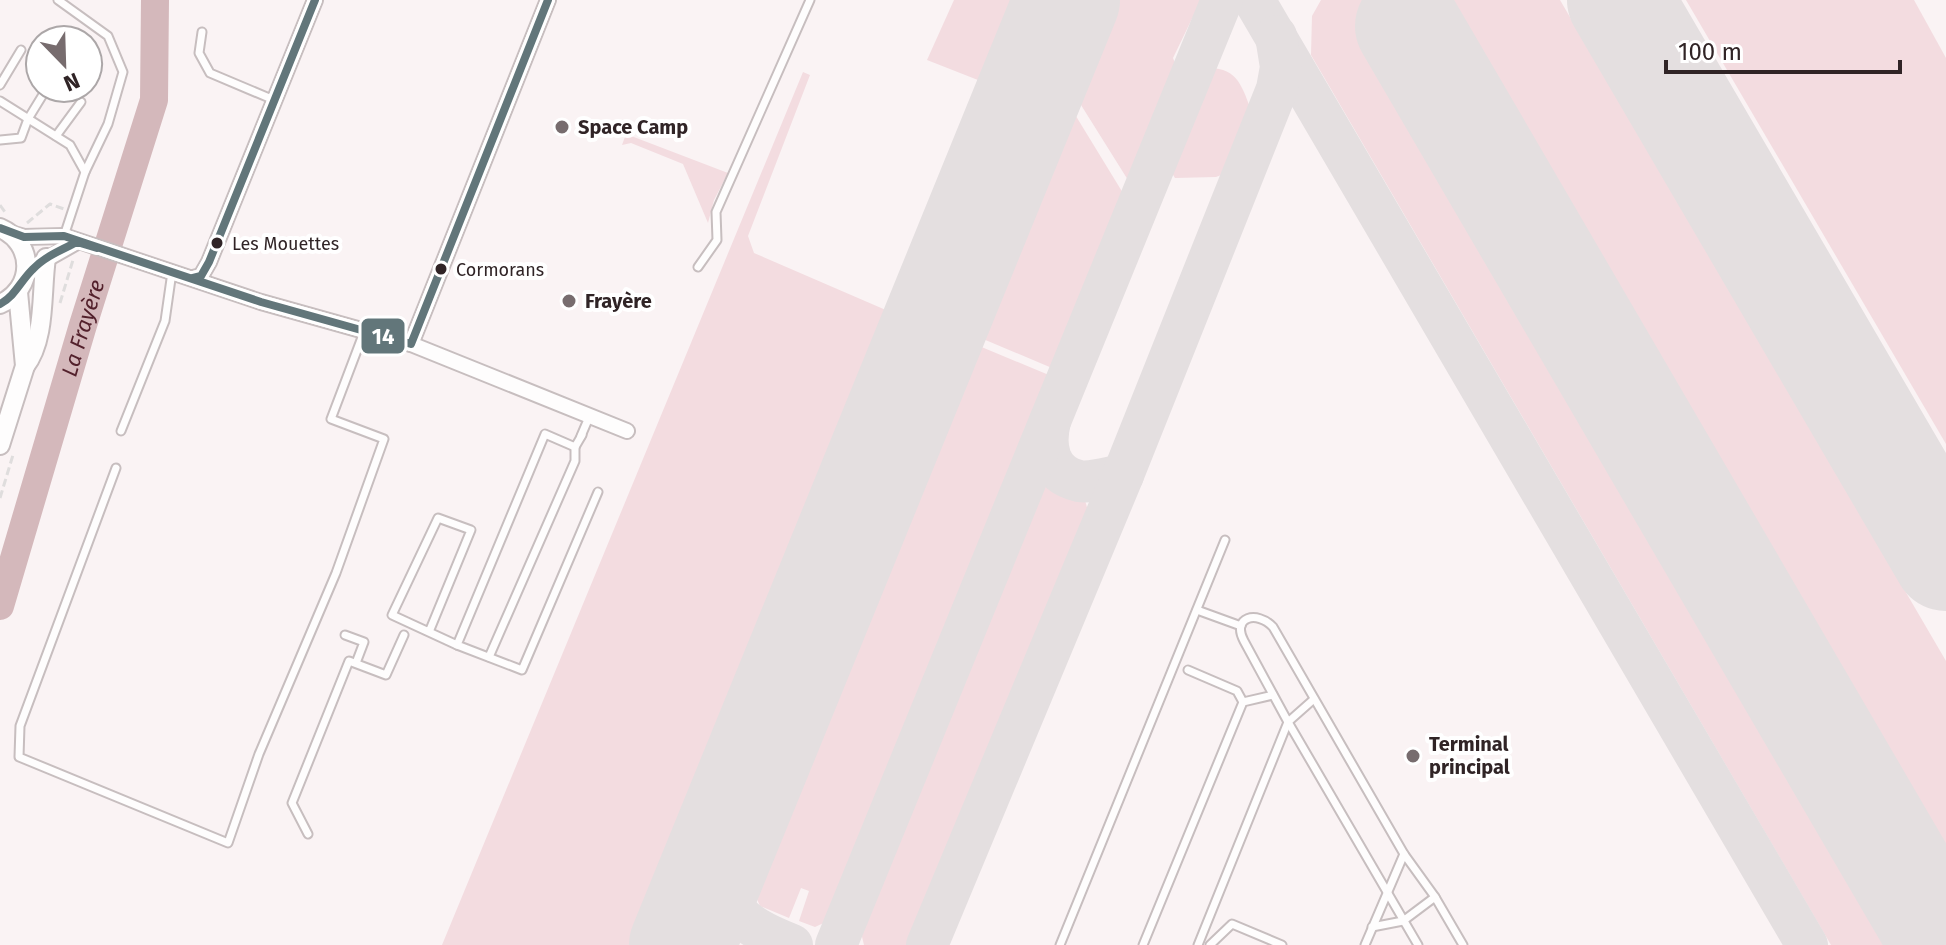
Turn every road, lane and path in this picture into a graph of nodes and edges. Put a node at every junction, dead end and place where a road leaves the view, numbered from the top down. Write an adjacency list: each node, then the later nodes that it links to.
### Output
1 (58, 0): 15 (lane)
2 (315, 0): 8 (street)
3 (548, 0): 27 (street)
4 (810, 0): 21 (lane)
5 (202, 32): 8 (lane)
6 (21, 50): 7 (lane)
7 (0, 85)
8 (275, 100): 23 (street)
9 (0, 101): 12 (lane)
10 (37, 104): 12 (lane)
11 (80, 104): 13 (lane)
12 (28, 119): 13 (lane); 14 (lane)
13 (56, 136): 15 (lane)
14 (0, 140)
15 (85, 172): 17 (lane)
16 (0, 205): 18 (path)
17 (71, 211): 18 (path); 19 (lane)
18 (10, 225): 19 (street); 24 (main road)
19 (77, 241): 20 (street); 22 (street)
20 (46, 258): 24 (street); 28 (main road)
21 (698, 267)
22 (172, 272): 23 (street); 30 (lane)
23 (193, 278): 26 (street)
24 (22, 285): 25 (main road); 28 (main road)
25 (0, 304)
26 (365, 330): 27 (street); 34 (lane)
27 (411, 344): 29 (street)
28 (25, 366): 32 (main road)
29 (590, 415): 31 (street); 33 (lane)
30 (121, 431)
31 (627, 431)
32 (0, 445)
33 (575, 447): 42 (lane); 43 (lane)
34 (116, 468)
35 (598, 492): 43 (lane)
36 (1225, 540): 37 (lane)
37 (1197, 610): 38 (lane); 56 (lane)
38 (1241, 626): 46 (lane); 47 (lane)
39 (429, 632): 39 (lane); 42 (lane)
40 (345, 635): 44 (lane)
41 (404, 635): 44 (lane)
42 (457, 645): 43 (lane)
43 (489, 657)
44 (356, 663): 50 (lane)
45 (1188, 670): 48 (lane)
46 (1273, 695): 48 (lane); 49 (lane)
47 (1314, 699): 49 (lane); 51 (lane)
48 (1243, 702): 57 (lane)
49 (1288, 722): 52 (lane); 58 (lane)
50 (308, 834)
51 (1404, 854): 52 (lane); 53 (lane)
52 (1387, 892): 54 (lane); 55 (lane)
53 (1435, 897): 54 (lane); 63 (lane)
54 (1403, 921): 55 (lane); 62 (lane)
55 (1372, 927): 61 (lane)
56 (1060, 945)
57 (1143, 945)
58 (1198, 945)
59 (1210, 945): 60 (lane)
60 (1282, 945)
61 (1365, 945)
62 (1418, 945)
63 (1463, 945)

